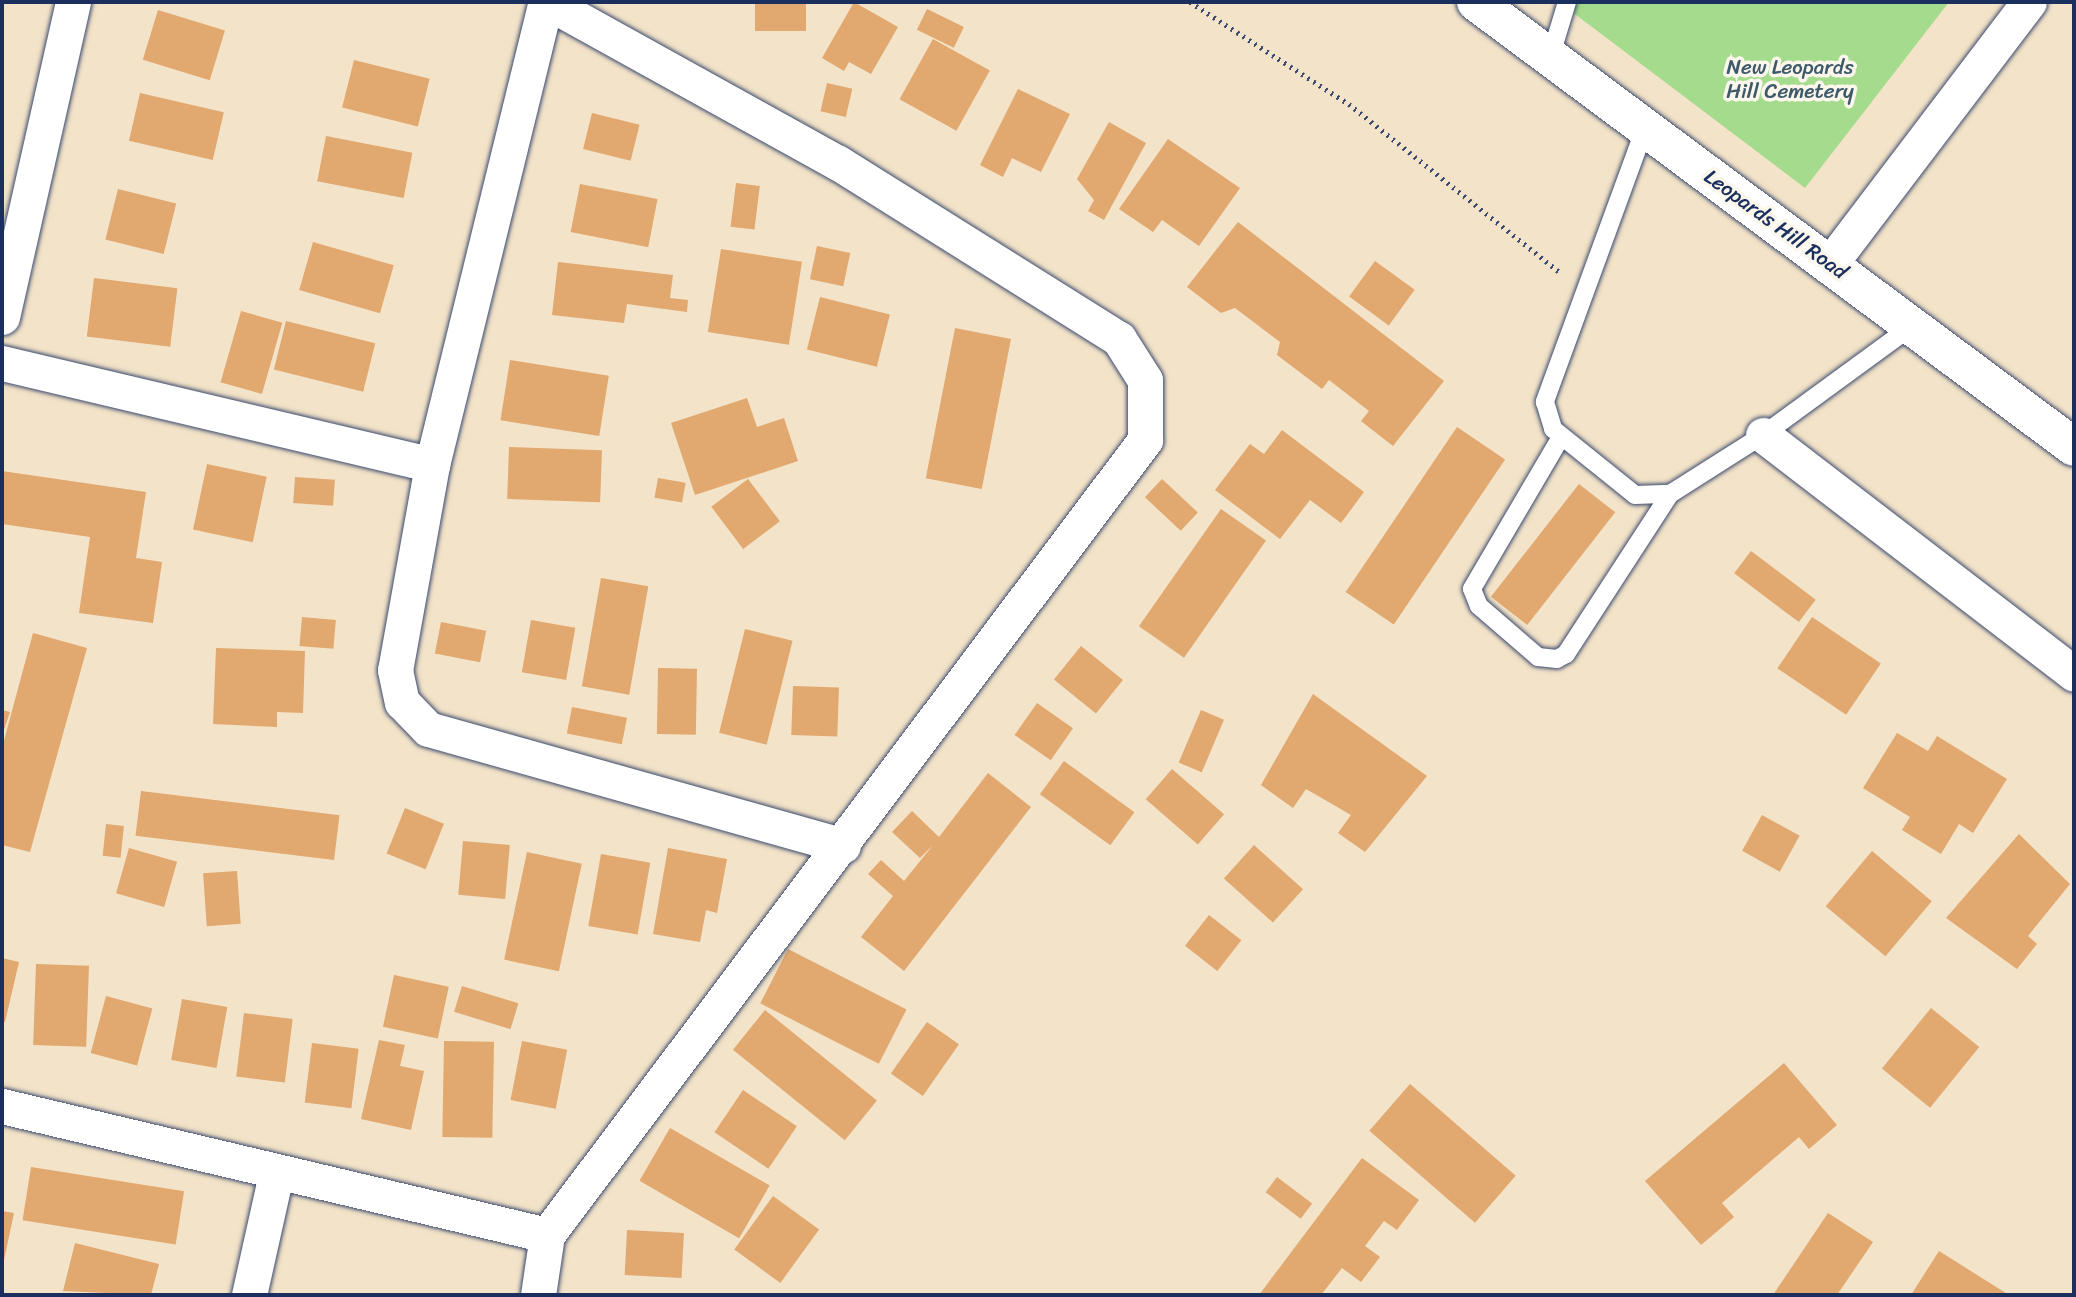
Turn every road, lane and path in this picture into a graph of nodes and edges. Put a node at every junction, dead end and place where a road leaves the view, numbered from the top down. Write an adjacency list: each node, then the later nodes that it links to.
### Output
1 (73, 2): 11 (street)
2 (547, 2): 17 (street); 20 (street)
3 (1190, 2): 10 (path)
4 (1476, 2): 7 (main road, Leopards Hill Road)
5 (1567, 2): 7 (lane)
6 (2029, 2): 9 (street)
7 (1550, 58): 8 (main road, Leopards Hill Road)
8 (1645, 128): 9 (main road, Leopards Hill Road); 10 (lane)
9 (1830, 264): 12 (main road, Leopards Hill Road)
10 (1584, 291): 15 (lane)
11 (2, 317)
12 (1912, 326): 14 (lane); 16 (main road, Leopards Hill Road)
13 (2, 363): 17 (street)
14 (1763, 435): 18 (lane); 19 (street)
15 (1561, 437): 18 (lane); 18 (lane)
16 (2074, 447)
17 (432, 465): 20 (street)
18 (1670, 494)
19 (2074, 674)
20 (843, 846): 23 (street)
21 (2, 1106): 22 (street)
22 (276, 1174): 23 (street); 24 (street)
23 (547, 1235): 25 (street)
24 (249, 1295)
25 (538, 1295)

